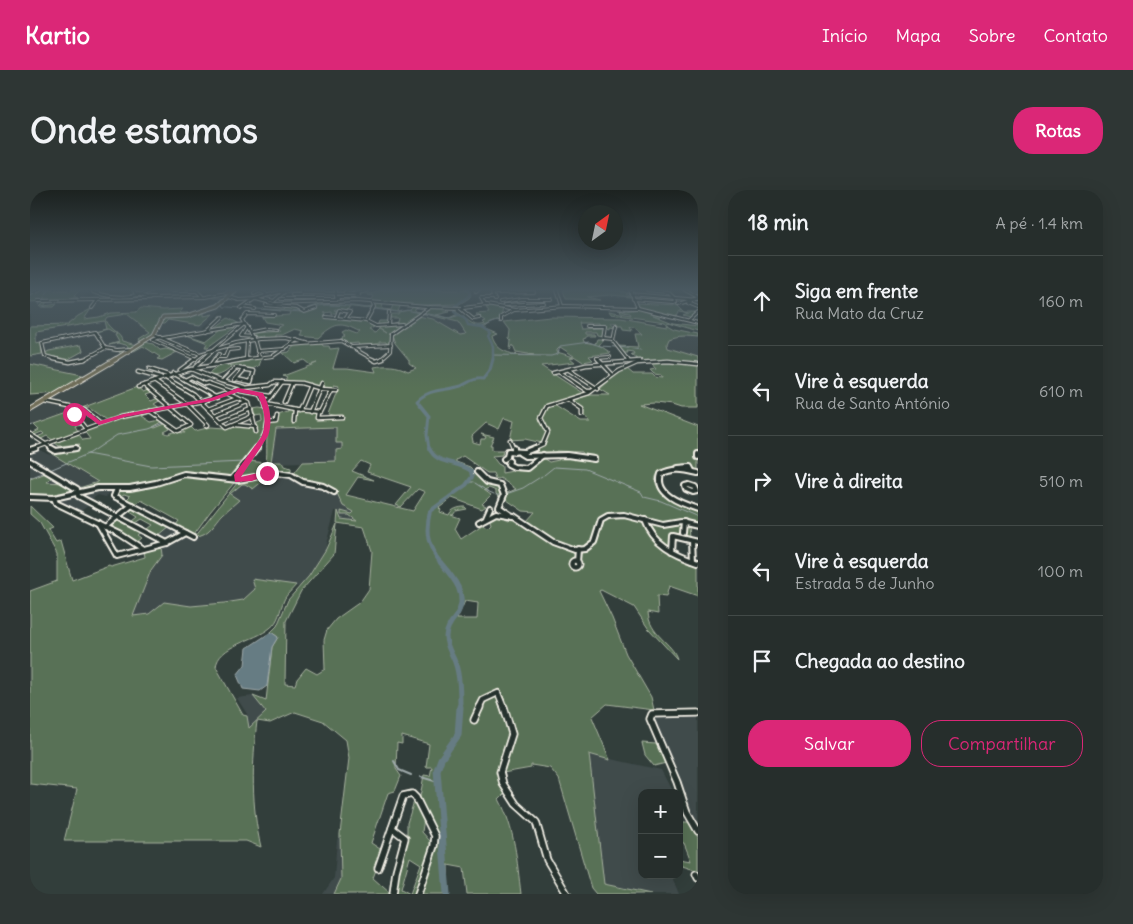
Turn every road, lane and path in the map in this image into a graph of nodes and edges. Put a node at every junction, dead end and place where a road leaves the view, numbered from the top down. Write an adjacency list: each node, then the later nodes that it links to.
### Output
1 (159, 323): 13 (main road)
2 (215, 323): 11 (street)
3 (370, 323): 6 (street)
4 (244, 324): 9 (street); 11 (street); 30 (street)
5 (403, 324): 6 (street); 23 (street)
6 (388, 325)
7 (587, 326): 16 (street)
8 (616, 326): 16 (street)
9 (247, 327): 12 (street); 14 (street)
10 (276, 330): 12 (street)
11 (205, 332): 15 (street)
12 (251, 332): 14 (street)
13 (154, 335): 15 (street); 26 (main road)
14 (252, 336): 17 (street)
15 (161, 338): 33 (street); 40 (street)
16 (612, 339): 46 (street)
17 (254, 340): 18 (street); 19 (street); 31 (street)
18 (297, 340): 21 (street); 22 (street)
19 (247, 342): 20 (street); 41 (street)
20 (239, 343): 28 (street); 30 (street)
21 (309, 344): 22 (street); 24 (street)
22 (291, 345): 27 (street)
23 (391, 345): 24 (street); 24 (street)
24 (352, 347)
25 (105, 348): 25 (street); 29 (street)
26 (133, 348): 29 (street); 32 (main road)
27 (284, 348): 31 (street); 35 (street)
28 (238, 349): 39 (street); 42 (street)
29 (119, 351): 32 (street); 36 (street)
30 (212, 351): 33 (street); 50 (street)
31 (257, 351): 37 (street)
32 (126, 352): 36 (main road)
33 (202, 354): 40 (street)
34 (220, 354): 39 (street)
35 (272, 356): 37 (street); 43 (street)
36 (119, 357): 96 (main road)
37 (261, 357): 41 (street); 45 (street)
38 (610, 357): 47 (street)
39 (217, 358): 49 (street)
40 (196, 359): 53 (street)
41 (246, 359): 42 (street)
42 (238, 360): 49 (street)
43 (276, 360)
44 (647, 361): 46 (street); 48 (street); 62 (street)
45 (262, 362)
46 (629, 362): 47 (street)
47 (602, 363): 51 (street); 62 (street)
48 (698, 364)
49 (211, 365): 50 (street)
50 (192, 368): 53 (street); 69 (street)
51 (577, 368): 55 (street); 56 (street)
52 (149, 369): 61 (street)
53 (185, 369): 59 (street)
54 (244, 370): 65 (street); 65 (street); 69 (street)
55 (570, 370): 58 (street); 67 (street)
56 (583, 371)
57 (138, 372): 64 (street)
58 (559, 372): 60 (street); 71 (street)
59 (174, 373): 61 (street); 66 (street)
60 (553, 373)
61 (168, 375): 63 (street)
62 (613, 375): 83 (street)
63 (164, 377): 64 (street); 95 (street)
64 (160, 378): 68 (street)
65 (236, 379): 72 (street)
66 (185, 380): 84 (street); 90 (street)
67 (585, 380): 71 (street); 83 (street)
68 (154, 381): 75 (street); 99 (street)
69 (223, 381): 72 (street)
70 (282, 382): 73 (street); 78 (street); 89 (street)
71 (575, 382): 83 (street)
72 (231, 383): 78 (street)
73 (292, 383): 76 (street); 98 (street)
74 (322, 383): 79 (street)
75 (144, 385): 77 (street); 101 (street)
76 (310, 385): 79 (street); 88 (street)
77 (138, 387)
78 (247, 388): 80 (street)
79 (320, 388): 81 (street); 108 (street)
80 (238, 390): 84 (street); 86 (street)
81 (331, 390): 82 (street); 109 (street)
82 (336, 390)
83 (596, 390): 94 (street)
84 (232, 392): 85 (street)
85 (228, 394): 90 (street); 91 (street)
86 (261, 394): 89 (street); 100 (street)
87 (300, 394): 88 (street)
88 (306, 394): 93 (street)
89 (271, 396): 100 (street)
90 (217, 398): 95 (street)
91 (238, 398): 97 (street); 102 (street)
92 (298, 398): 93 (street)
93 (304, 399): 105 (street)
94 (569, 400): 111 (street); 131 (street)
95 (200, 401): 99 (street); 102 (street)
96 (45, 402): 104 (main road); 106 (street)
97 (248, 402): 103 (street); 110 (street)
98 (284, 402)
99 (187, 404): 101 (street); 120 (street)
100 (266, 404): 105 (street); 118 (street)
101 (172, 408): 107 (street); 107 (street)
102 (208, 409): 110 (street)
103 (251, 409): 112 (street); 115 (street)
104 (30, 410)
105 (297, 410): 108 (street); 116 (street)
106 (82, 411): 117 (street); 123 (street)
107 (150, 411): 117 (street)
108 (310, 412): 109 (street)
109 (319, 412): 114 (street)
110 (215, 414): 115 (street)
111 (582, 415)
112 (253, 416): 119 (street); 122 (street)
113 (277, 416): 118 (street)
114 (342, 417)
115 (221, 421): 121 (street)
116 (294, 422)
117 (99, 423): 123 (street)
118 (268, 423): 139 (street)
119 (234, 424): 121 (street); 122 (street)
120 (206, 426)
121 (227, 427)
122 (256, 427): 124 (street)
123 (86, 429): 127 (street)
124 (256, 432)
125 (30, 434): 127 (street)
126 (510, 440): 130 (street)
127 (46, 445): 128 (street); 129 (street)
128 (76, 448)
129 (30, 450)
130 (514, 452): 131 (street); 134 (street)
131 (520, 452): 132 (street)
132 (543, 455): 133 (street); 136 (street)
133 (594, 458)
134 (504, 459)
135 (30, 461): 144 (street)
136 (509, 462)
137 (477, 472): 151 (street)
138 (698, 473): 149 (street)
139 (238, 475): 140 (street); 141 (street)
140 (232, 479): 141 (street); 142 (street)
141 (238, 480): 143 (street)
142 (117, 489): 144 (street); 147 (street)
143 (334, 492)
144 (78, 493): 146 (street); 150 (street)
145 (30, 498): 146 (street)
146 (54, 498): 156 (street)
147 (132, 505): 150 (street); 159 (street)
148 (490, 508): 152 (street)
149 (698, 509)
150 (119, 516): 158 (street); 164 (street)
151 (512, 516): 152 (street); 166 (street)
152 (486, 518): 154 (street)
153 (645, 520): 155 (street); 166 (street); 167 (street)
154 (479, 522)
155 (684, 522): 157 (street); 160 (street)
156 (98, 523): 158 (street); 165 (street)
157 (698, 526)
158 (105, 527): 165 (street)
159 (186, 533): 161 (street); 164 (street)
160 (684, 533)
161 (193, 536)
162 (692, 540): 163 (street); 167 (street); 168 (street)
163 (698, 542)
164 (167, 543): 165 (street)
165 (143, 549)
166 (578, 549): 169 (street)
167 (672, 551): 168 (street)
168 (693, 560): 170 (street)
169 (577, 562)
170 (698, 562)
171 (698, 713): 174 (street)
172 (474, 720): 178 (street)
173 (392, 828): 175 (street); 176 (street); 177 (street)
174 (698, 831)
175 (378, 868)
176 (393, 894)
177 (418, 894)
178 (567, 894)

